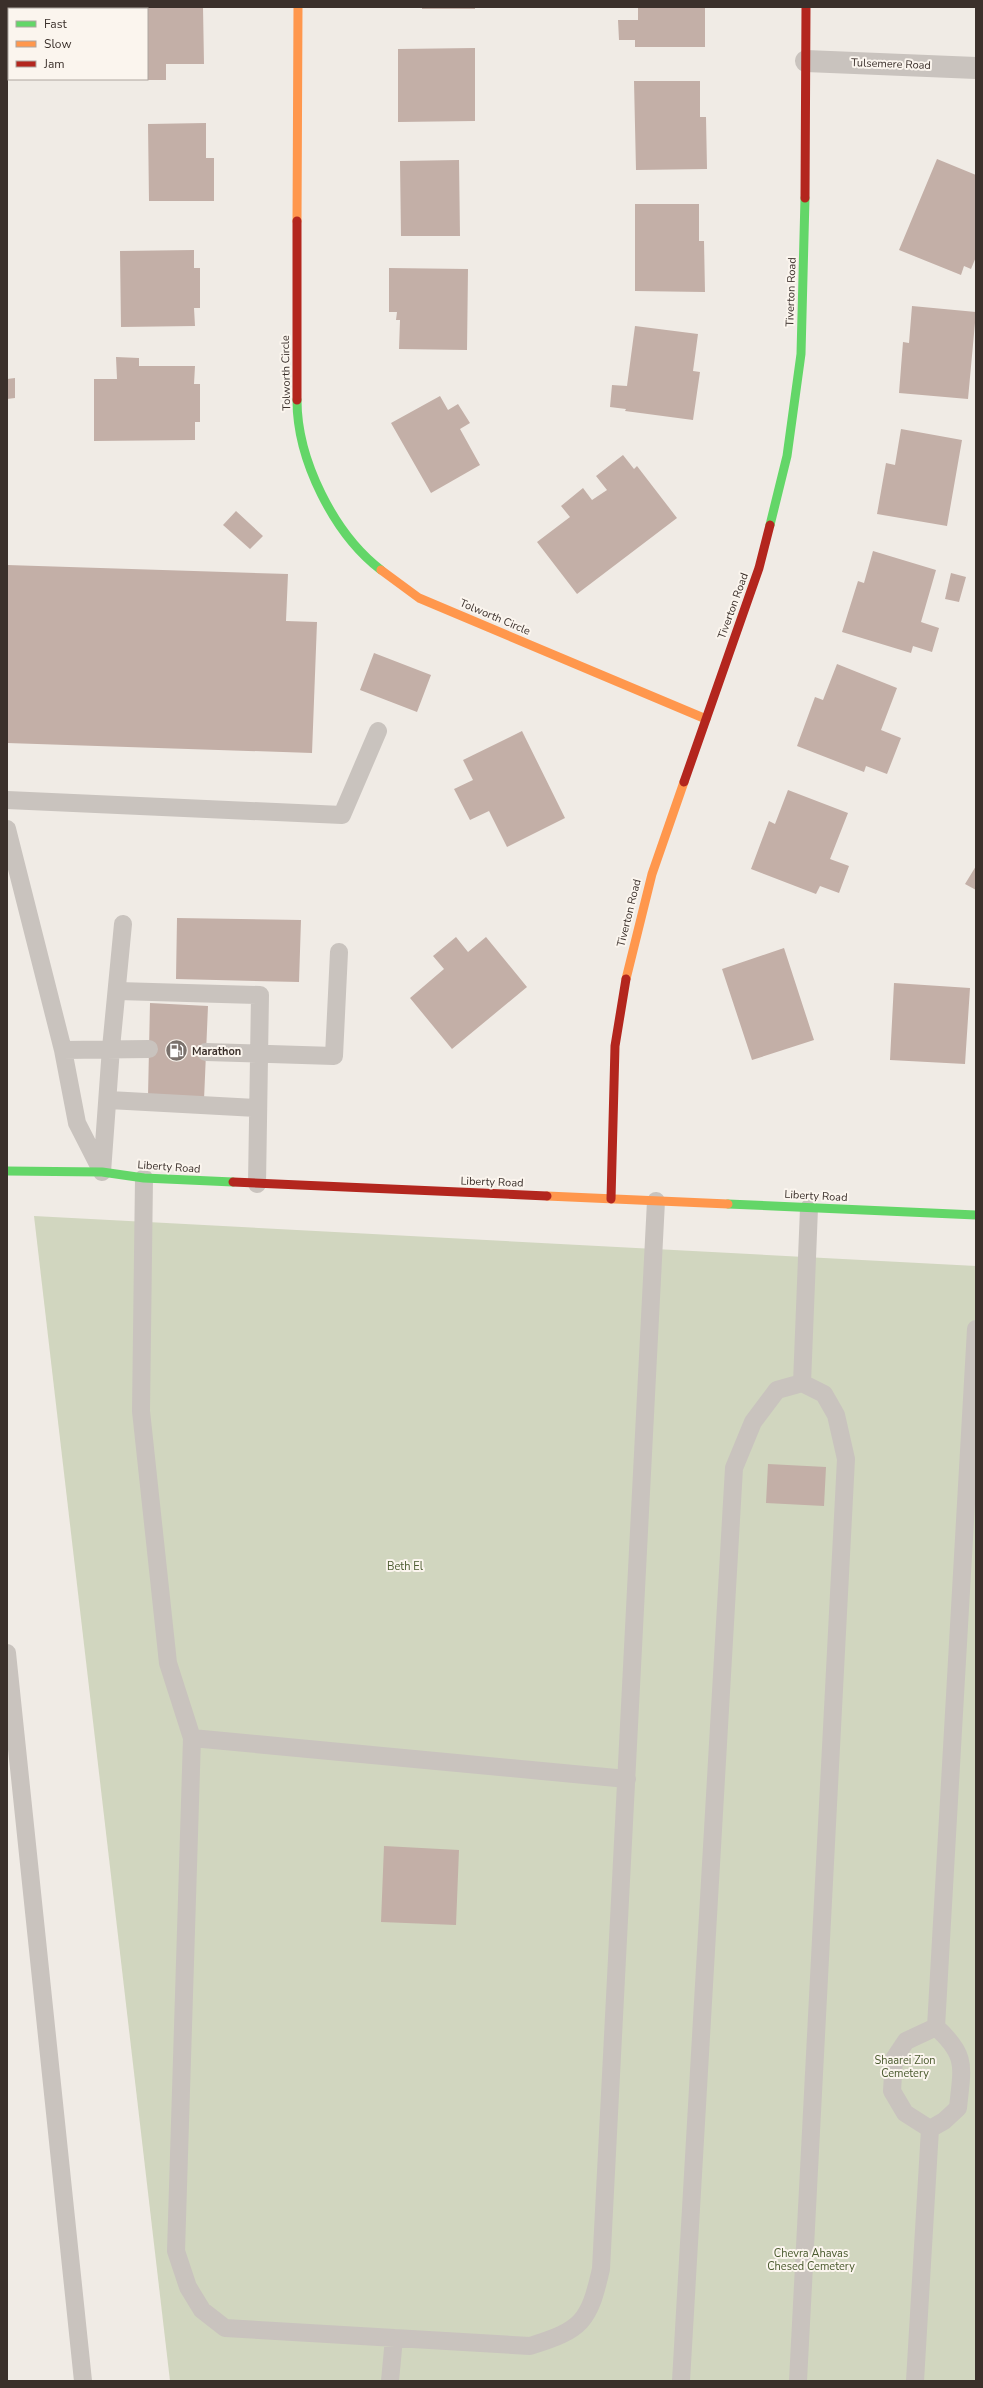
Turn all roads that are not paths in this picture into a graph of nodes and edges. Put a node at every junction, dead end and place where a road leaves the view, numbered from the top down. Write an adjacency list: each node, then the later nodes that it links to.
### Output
1 (298, 7): 5 (street, Tolworth Circle)
2 (806, 7): 3 (street, Tiverton Road)
3 (806, 61): 4 (street, Tulsemere Road); 5 (street, Tiverton Road)
4 (976, 68)
5 (706, 719): 23 (street, Tiverton Road)
6 (378, 731): 7 (lane)
7 (7, 800)
8 (7, 828): 14 (lane)
9 (124, 924): 11 (lane)
10 (339, 952): 16 (lane)
11 (118, 991): 12 (lane); 16 (lane)
12 (111, 1048): 13 (lane); 14 (lane); 17 (lane)
13 (149, 1049)
14 (63, 1050): 20 (lane)
15 (206, 1052): 16 (lane)
16 (260, 1052): 18 (lane)
17 (109, 1100): 18 (lane); 20 (lane)
18 (258, 1108): 22 (lane)
19 (7, 1171): 20 (street, Liberty Road)
20 (102, 1172): 21 (street, Liberty Road)
21 (144, 1178): 22 (street, Liberty Road); 30 (lane)
22 (257, 1184): 23 (street, Liberty Road)
23 (611, 1199): 24 (street, Liberty Road)
24 (656, 1201): 25 (street, Liberty Road); 31 (lane)
25 (809, 1208): 26 (street, Liberty Road); 28 (lane)
26 (976, 1215)
27 (976, 1329): 32 (lane)
28 (802, 1383): 37 (lane); 38 (lane)
29 (7, 1653): 35 (lane)
30 (192, 1738): 31 (lane); 34 (lane)
31 (627, 1778): 34 (lane)
32 (936, 2027): 33 (lane); 33 (lane)
33 (930, 2129): 39 (lane)
34 (394, 2338): 36 (lane)
35 (83, 2381)
36 (390, 2381)
37 (681, 2381)
38 (798, 2381)
39 (915, 2381)

